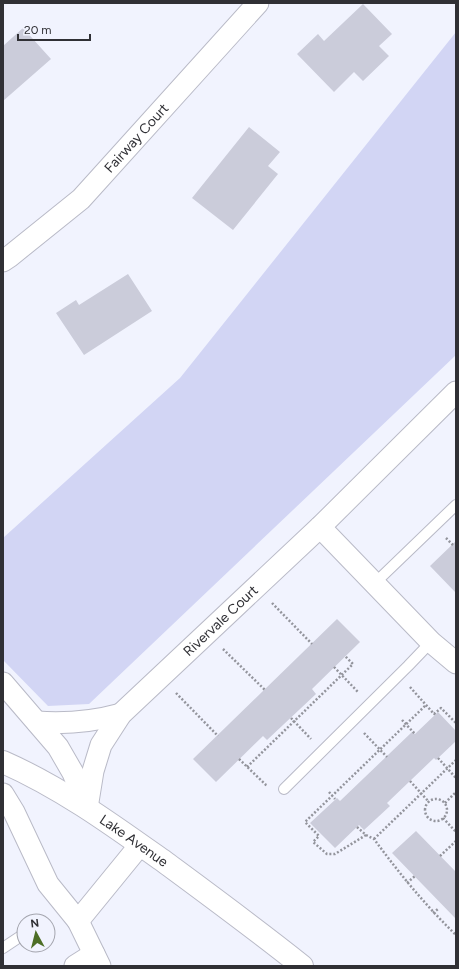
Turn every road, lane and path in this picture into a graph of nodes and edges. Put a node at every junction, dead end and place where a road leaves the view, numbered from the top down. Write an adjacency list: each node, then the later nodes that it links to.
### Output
1 (258, 3): 2 (street, Fairway Court)
2 (3, 261)
3 (456, 392): 5 (street, Rivervale Court)
4 (456, 505): 6 (lane)
5 (320, 526): 6 (street); 7 (street, Rivervale Court)
6 (375, 583): 9 (street)
7 (257, 586): 8 (street, Rivervale Court); 10 (path)
8 (208, 633): 16 (street, Rivervale Court); 18 (path)
9 (431, 642): 12 (street); 15 (lane)
10 (312, 644)
11 (345, 656): 14 (path)
12 (456, 663)
13 (334, 667): 14 (path)
14 (342, 675): 19 (path); 24 (path)
15 (399, 675): 19 (lane); 20 (path)
16 (161, 677): 21 (street, Rivervale Court); 30 (path)
17 (3, 683): 26 (street, Lake Avenue)
18 (265, 690)
19 (370, 704): 25 (lane)
20 (426, 705): 27 (path); 28 (path)
21 (121, 714): 26 (street, Rivervale Court); 51 (street, Rivervale Court)
22 (291, 718): 24 (path)
23 (402, 720): 28 (path)
24 (294, 721): 32 (path); 38 (path)
25 (353, 721): 31 (path); 32 (lane)
26 (37, 722): 51 (street, Lake Avenue)
27 (456, 723)
28 (406, 724): 29 (path); 31 (path)
29 (415, 734)
30 (218, 736)
31 (380, 750): 33 (path); 47 (path)
32 (322, 751): 42 (lane)
33 (386, 757)
34 (438, 758): 39 (path)
35 (239, 759): 38 (path)
36 (456, 760): 39 (path)
37 (3, 762): 51 (main road)
38 (247, 767): 42 (path)
39 (447, 768): 40 (path); 45 (path)
40 (456, 778)
41 (410, 781): 45 (path)
42 (284, 789)
43 (329, 792): 47 (path)
44 (456, 792): 50 (path)
45 (421, 793): 49 (path); 56 (path)
46 (3, 794): 64 (street)
47 (333, 796): 48 (path); 55 (path)
48 (336, 799)
49 (429, 802): 50 (path); 52 (path)
50 (445, 803): 52 (path)
51 (87, 808): 58 (main road, Lake Avenue)
52 (443, 818): 54 (path)
53 (357, 826): 55 (path)
54 (456, 832)
55 (366, 835): 56 (path)
56 (374, 839): 61 (path)
57 (456, 840): 59 (path)
58 (140, 845): 64 (street); 70 (main road, Lake Avenue)
59 (440, 856)
60 (415, 876): 61 (path)
61 (407, 883): 63 (path)
62 (438, 909): 63 (path)
63 (433, 913): 65 (path)
64 (78, 921): 68 (street)
65 (456, 935)
66 (16, 939): 67 (lane)
67 (3, 948)
68 (97, 960): 69 (street)
69 (75, 966)
70 (302, 966)

